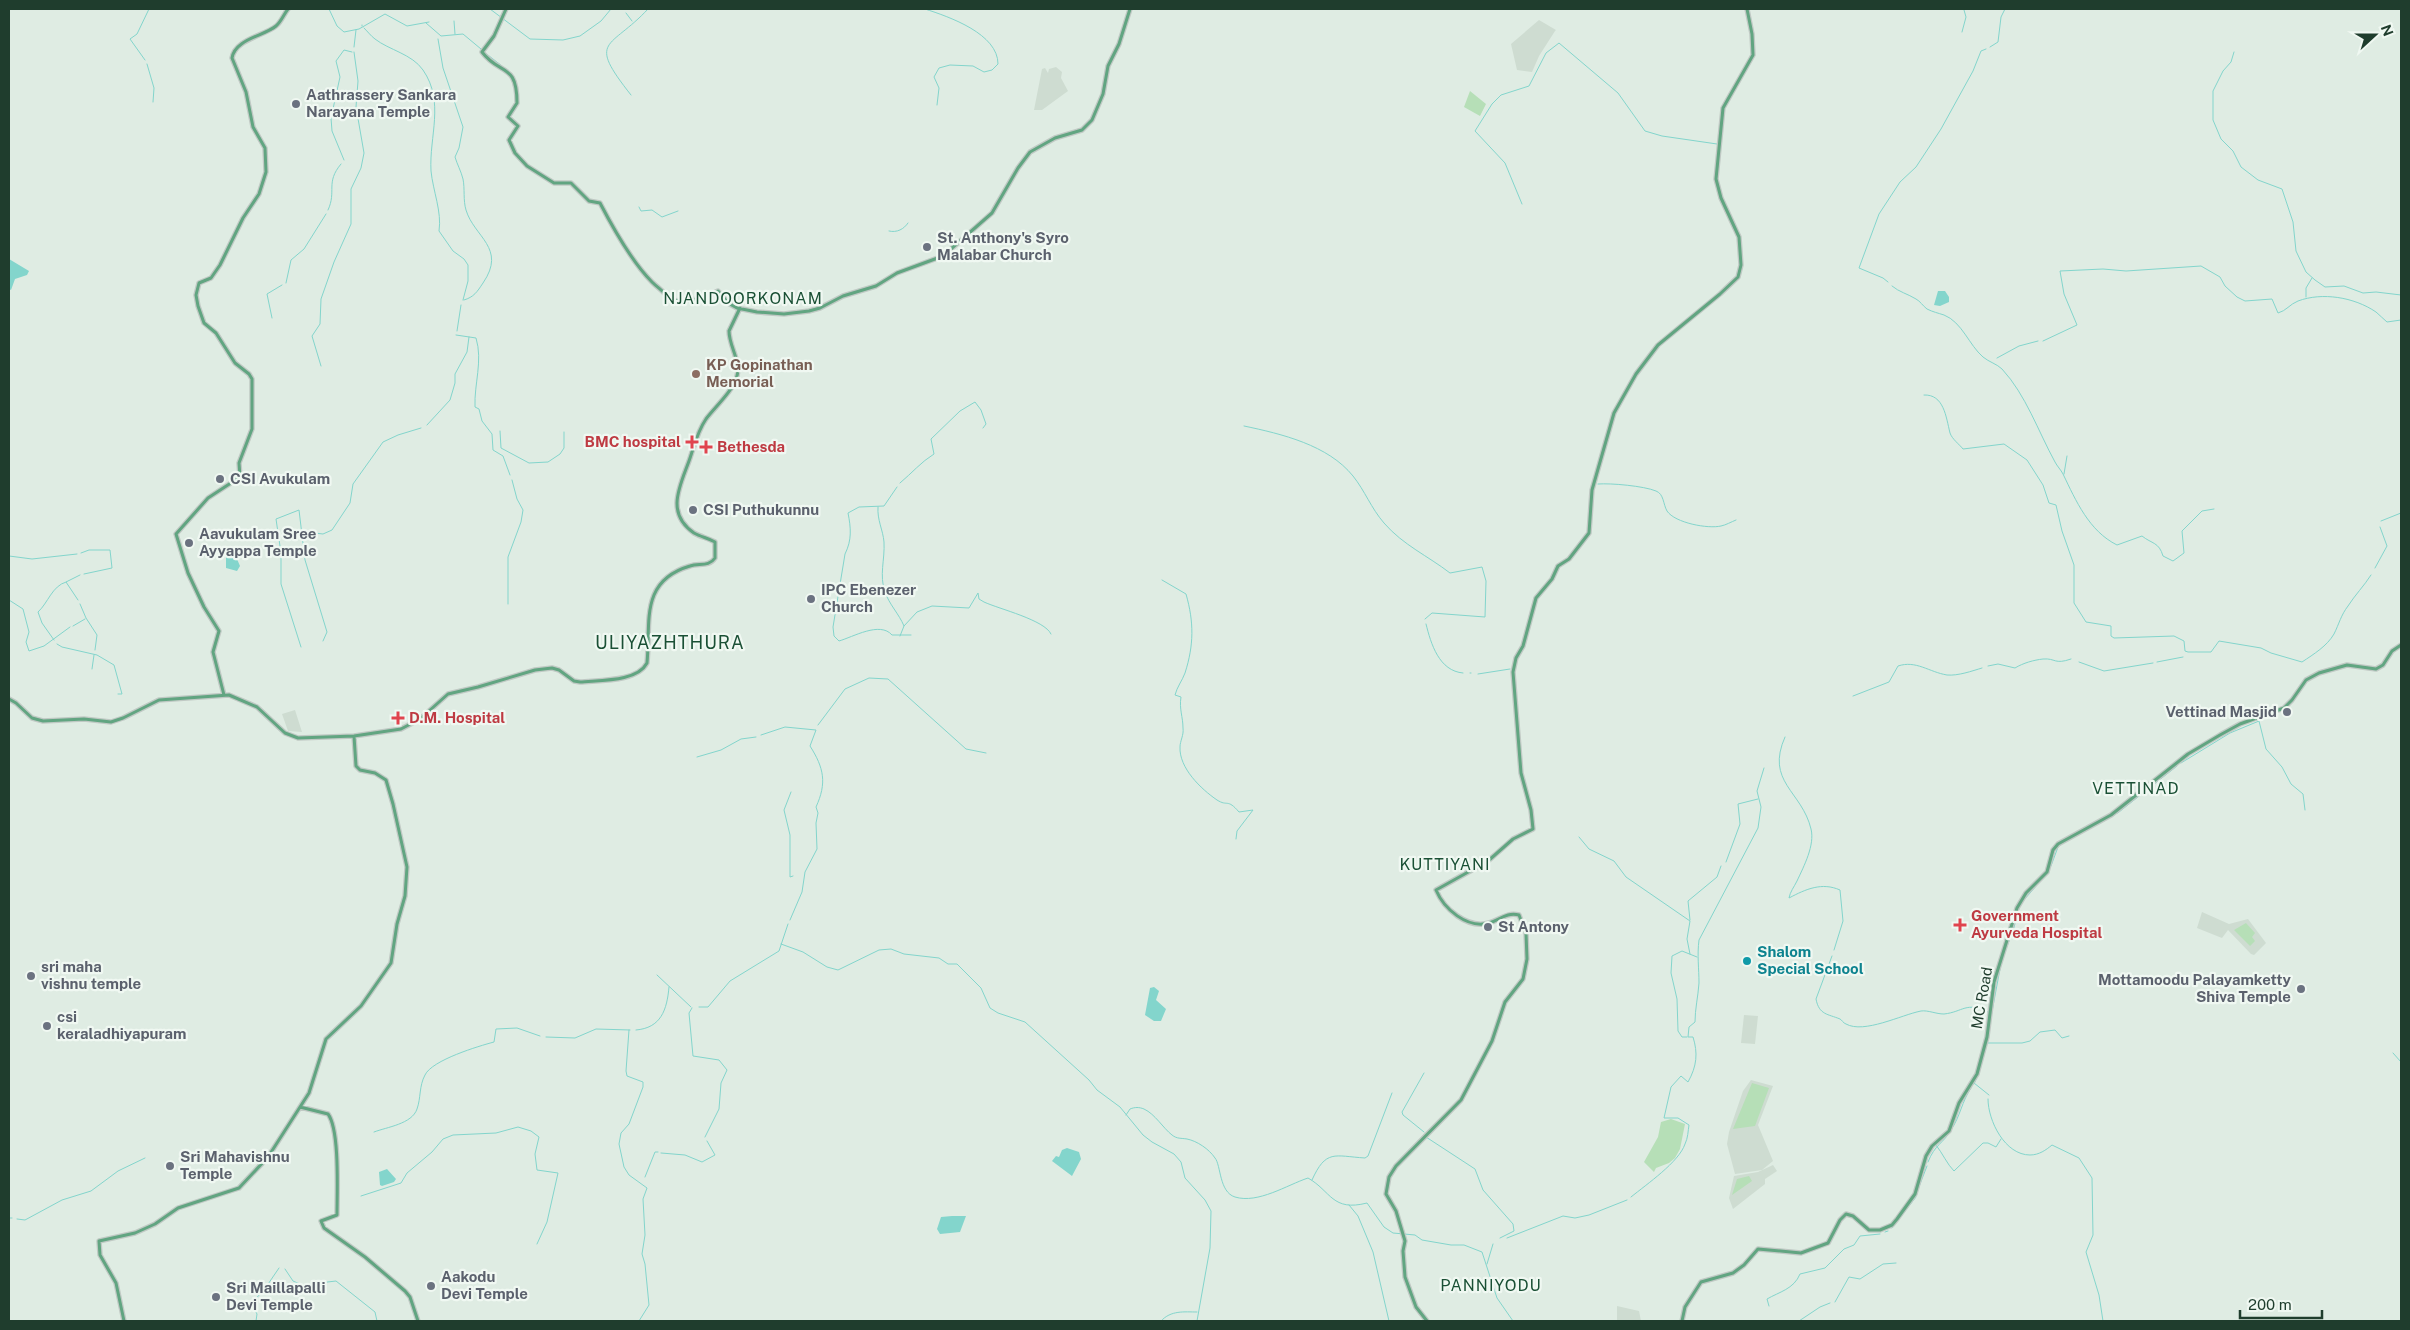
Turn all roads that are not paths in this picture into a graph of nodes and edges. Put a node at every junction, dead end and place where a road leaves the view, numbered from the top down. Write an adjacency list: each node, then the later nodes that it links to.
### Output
1 (288, 9): 7 (main road)
2 (506, 9): 5 (main road)
3 (1130, 9): 5 (main road)
4 (1747, 9): 13 (main road)
5 (740, 308): 9 (main road)
6 (2401, 645): 14 (main road, MC Road)
7 (224, 695): 8 (main road); 9 (main road)
8 (9, 699)
9 (354, 736): 10 (main road)
10 (300, 1107): 11 (main road); 12 (main road)
11 (124, 1321)
12 (418, 1321)
13 (1428, 1321)
14 (1682, 1321)

